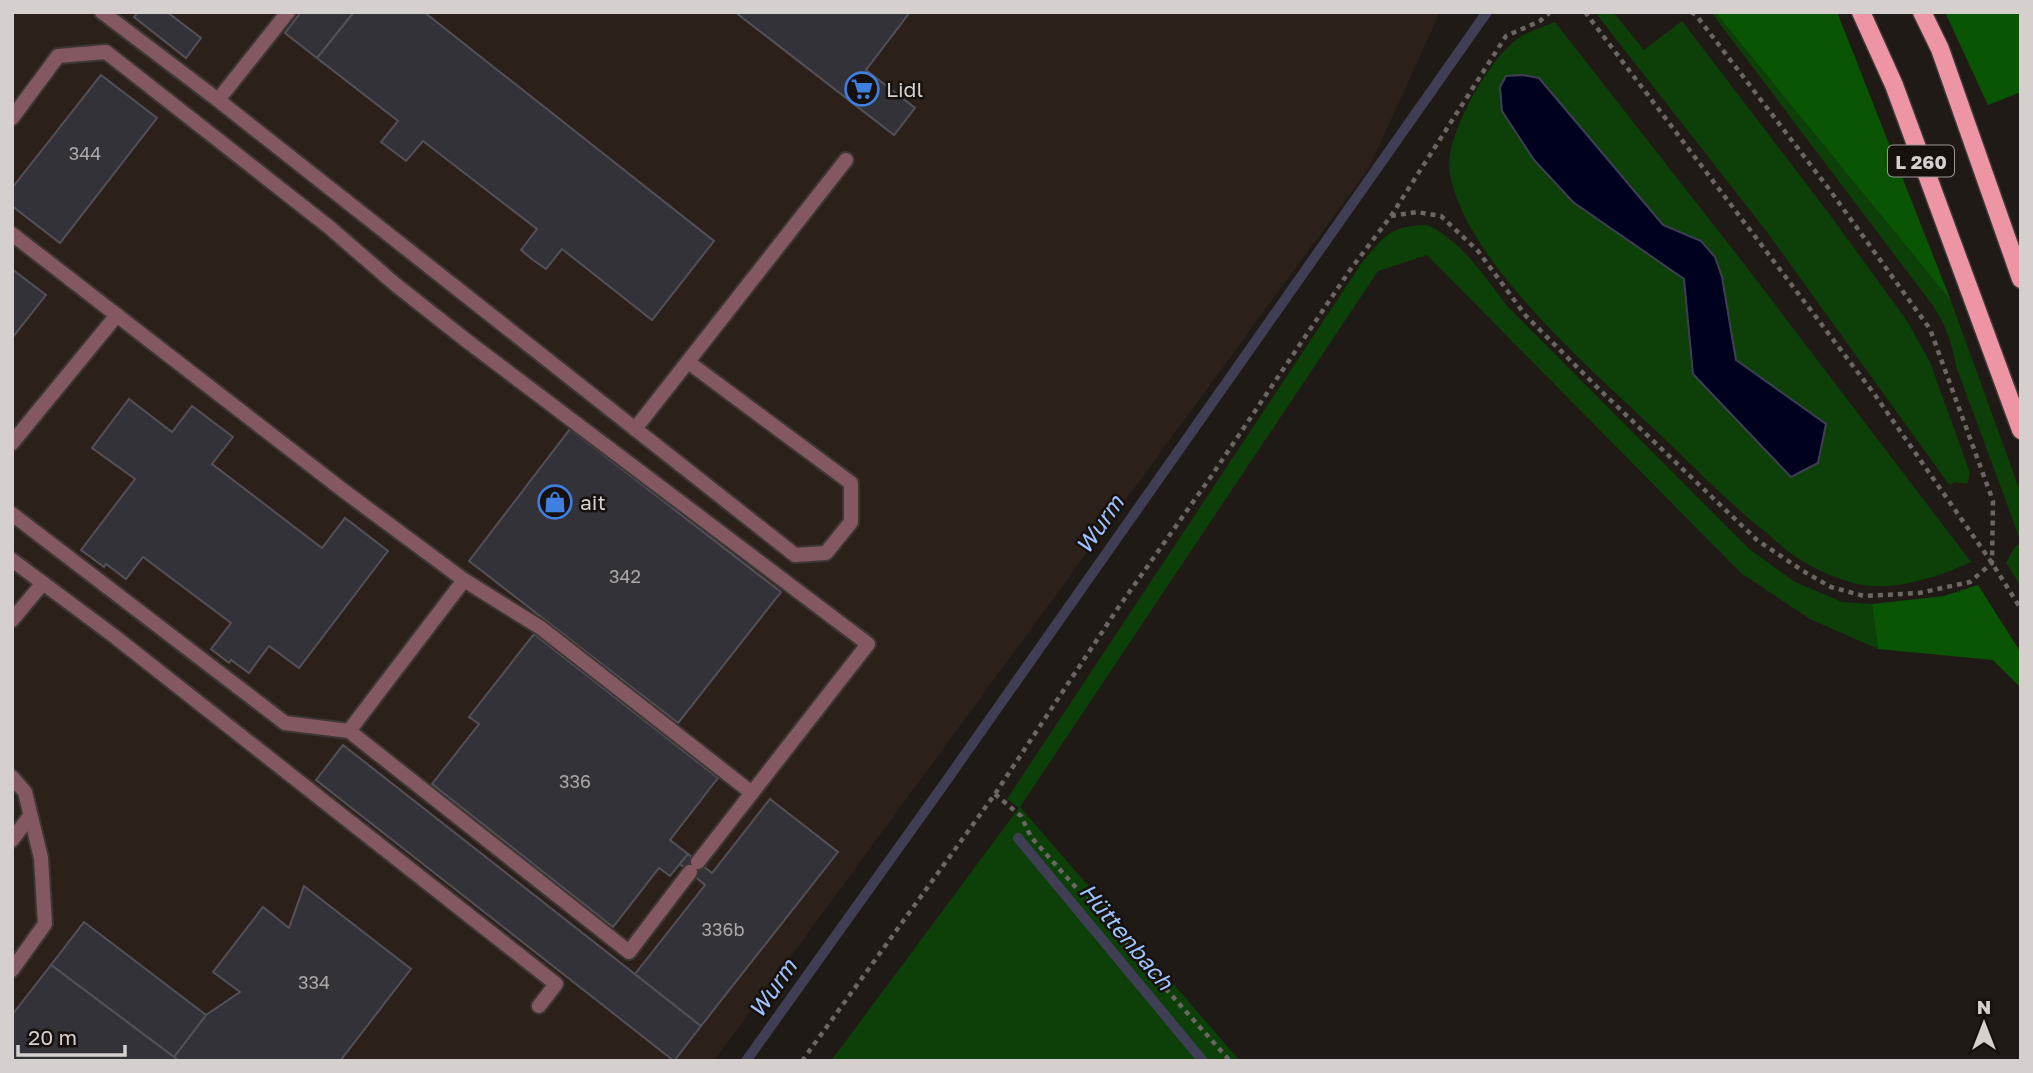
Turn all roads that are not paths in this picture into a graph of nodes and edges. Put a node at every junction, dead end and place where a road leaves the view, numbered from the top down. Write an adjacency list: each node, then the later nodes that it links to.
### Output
1 (102, 12): 5 (lane)
2 (288, 12): 5 (lane)
3 (1861, 12): 13 (main road, L 260)
4 (1922, 12): 9 (main road, L 260)
5 (218, 100): 12 (lane)
6 (12, 118): 22 (lane)
7 (846, 160): 11 (lane)
8 (12, 234): 10 (lane)
9 (2021, 279)
10 (117, 316): 14 (lane); 17 (lane)
11 (688, 362): 12 (lane); 12 (lane)
12 (635, 429)
13 (2021, 430)
14 (12, 443)
15 (12, 514): 20 (lane)
16 (12, 559): 18 (lane)
17 (464, 580): 20 (lane); 22 (lane)
18 (43, 583): 19 (lane); 26 (lane)
19 (12, 620)
20 (349, 731): 22 (lane)
21 (12, 777): 23 (lane)
22 (752, 793)
23 (30, 816): 24 (lane); 25 (lane)
24 (12, 840)
25 (12, 970)
26 (539, 1006)

